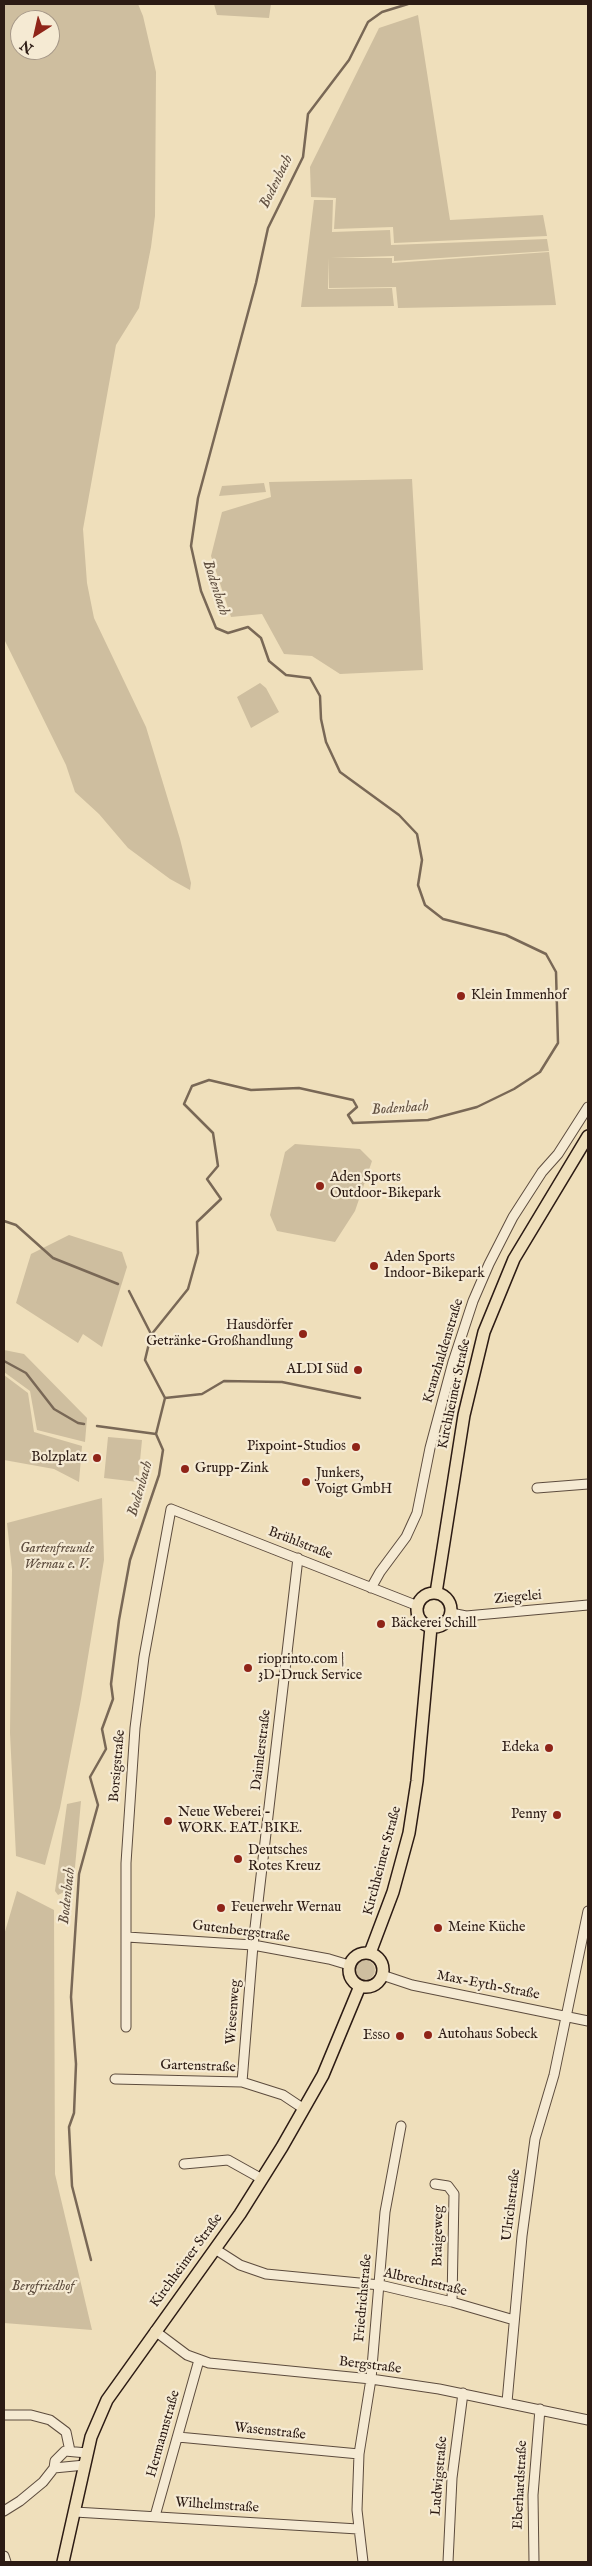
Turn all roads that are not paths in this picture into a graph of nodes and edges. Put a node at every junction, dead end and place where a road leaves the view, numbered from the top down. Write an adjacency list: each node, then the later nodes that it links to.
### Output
1 (588, 1107): 7 (street, Kranzhaldenstraße)
2 (588, 1136): 8 (main road, Kirchheimer Straße)
3 (588, 1484): 4 (street)
4 (537, 1488)
5 (171, 1509): 6 (street, Brühlstraße); 14 (street, Borsigstraße)
6 (298, 1558): 7 (street, Brühlstraße); 15 (street, Daimlerstraße)
7 (371, 1588): 10 (street, Brühlstraße)
8 (436, 1593): 10 (main road); 11 (main road)
9 (588, 1605): 11 (street, Ziegelei)
10 (418, 1606): 12 (main road)
11 (451, 1613): 12 (main road)
12 (431, 1627): 16 (main road, Kirchheimer Straße)
13 (588, 1912): 20 (street, Ulrichstraße)
14 (127, 1937): 15 (street, Gutenbergstraße); 22 (street, Borsigstraße)
15 (253, 1945): 17 (street, Gutenbergstraße); 24 (street, Wiesenweg)
16 (370, 1953): 17 (main road); 18 (main road)
17 (349, 1965): 19 (main road)
18 (382, 1975): 19 (main road); 20 (street, Max-Eyth-Straße)
19 (360, 1986): 25 (main road, Kirchheimer Straße)
20 (566, 2016): 21 (street, Max-Eyth-Straße); 33 (street, Ulrichstraße)
21 (588, 2021)
22 (126, 2028)
23 (114, 2079): 24 (street, Gartenstraße)
24 (242, 2082): 25 (street, Gartenstraße)
25 (304, 2108): 28 (main road, Kirchheimer Straße)
26 (401, 2126): 31 (street, Friedrichstraße)
27 (184, 2164): 28 (street)
28 (262, 2179): 30 (main road, Kirchheimer Straße)
29 (435, 2184): 32 (street, Braigeweg)
30 (215, 2249): 31 (street, Albrechtstraße); 34 (main road, Kirchheimer Straße)
31 (380, 2285): 32 (street, Albrechtstraße); 36 (street, Friedrichstraße)
32 (452, 2302): 33 (street, Albrechtstraße)
33 (514, 2320): 38 (street, Ulrichstraße)
34 (154, 2331): 35 (street, Bergstraße); 44 (main road, Kirchheimer Straße)
35 (199, 2360): 36 (street, Bergstraße); 42 (street, Hermannstraße)
36 (370, 2379): 37 (street, Bergstraße); 45 (street, Friedrichstraße)
37 (463, 2393): 38 (street, Bergstraße); 56 (street, Ludwigstraße)
38 (507, 2402): 39 (street, Bergstraße)
39 (540, 2409): 41 (street, Bergstraße); 57 (street, Eberhardstraße)
40 (4, 2415): 43 (street)
41 (588, 2420)
42 (178, 2437): 45 (street, Wasenstraße); 50 (street, Hermannstraße)
43 (70, 2451): 44 (street); 47 (street)
44 (87, 2452): 46 (main road, Kirchheimer Straße)
45 (359, 2454): 51 (street, Friedrichstraße)
46 (85, 2465): 47 (street); 49 (main road, Kirchheimer Straße)
47 (54, 2468): 48 (street)
48 (4, 2511)
49 (75, 2512): 50 (street, Wilhelmstraße); 54 (main road, Kirchheimer Straße)
50 (155, 2516): 51 (street, Wilhelmstraße)
51 (358, 2529): 55 (street, Friedrichstraße)
52 (4, 2556): 53 (street)
53 (6, 2562)
54 (63, 2562)
55 (363, 2562)
56 (448, 2562)
57 (534, 2562)

